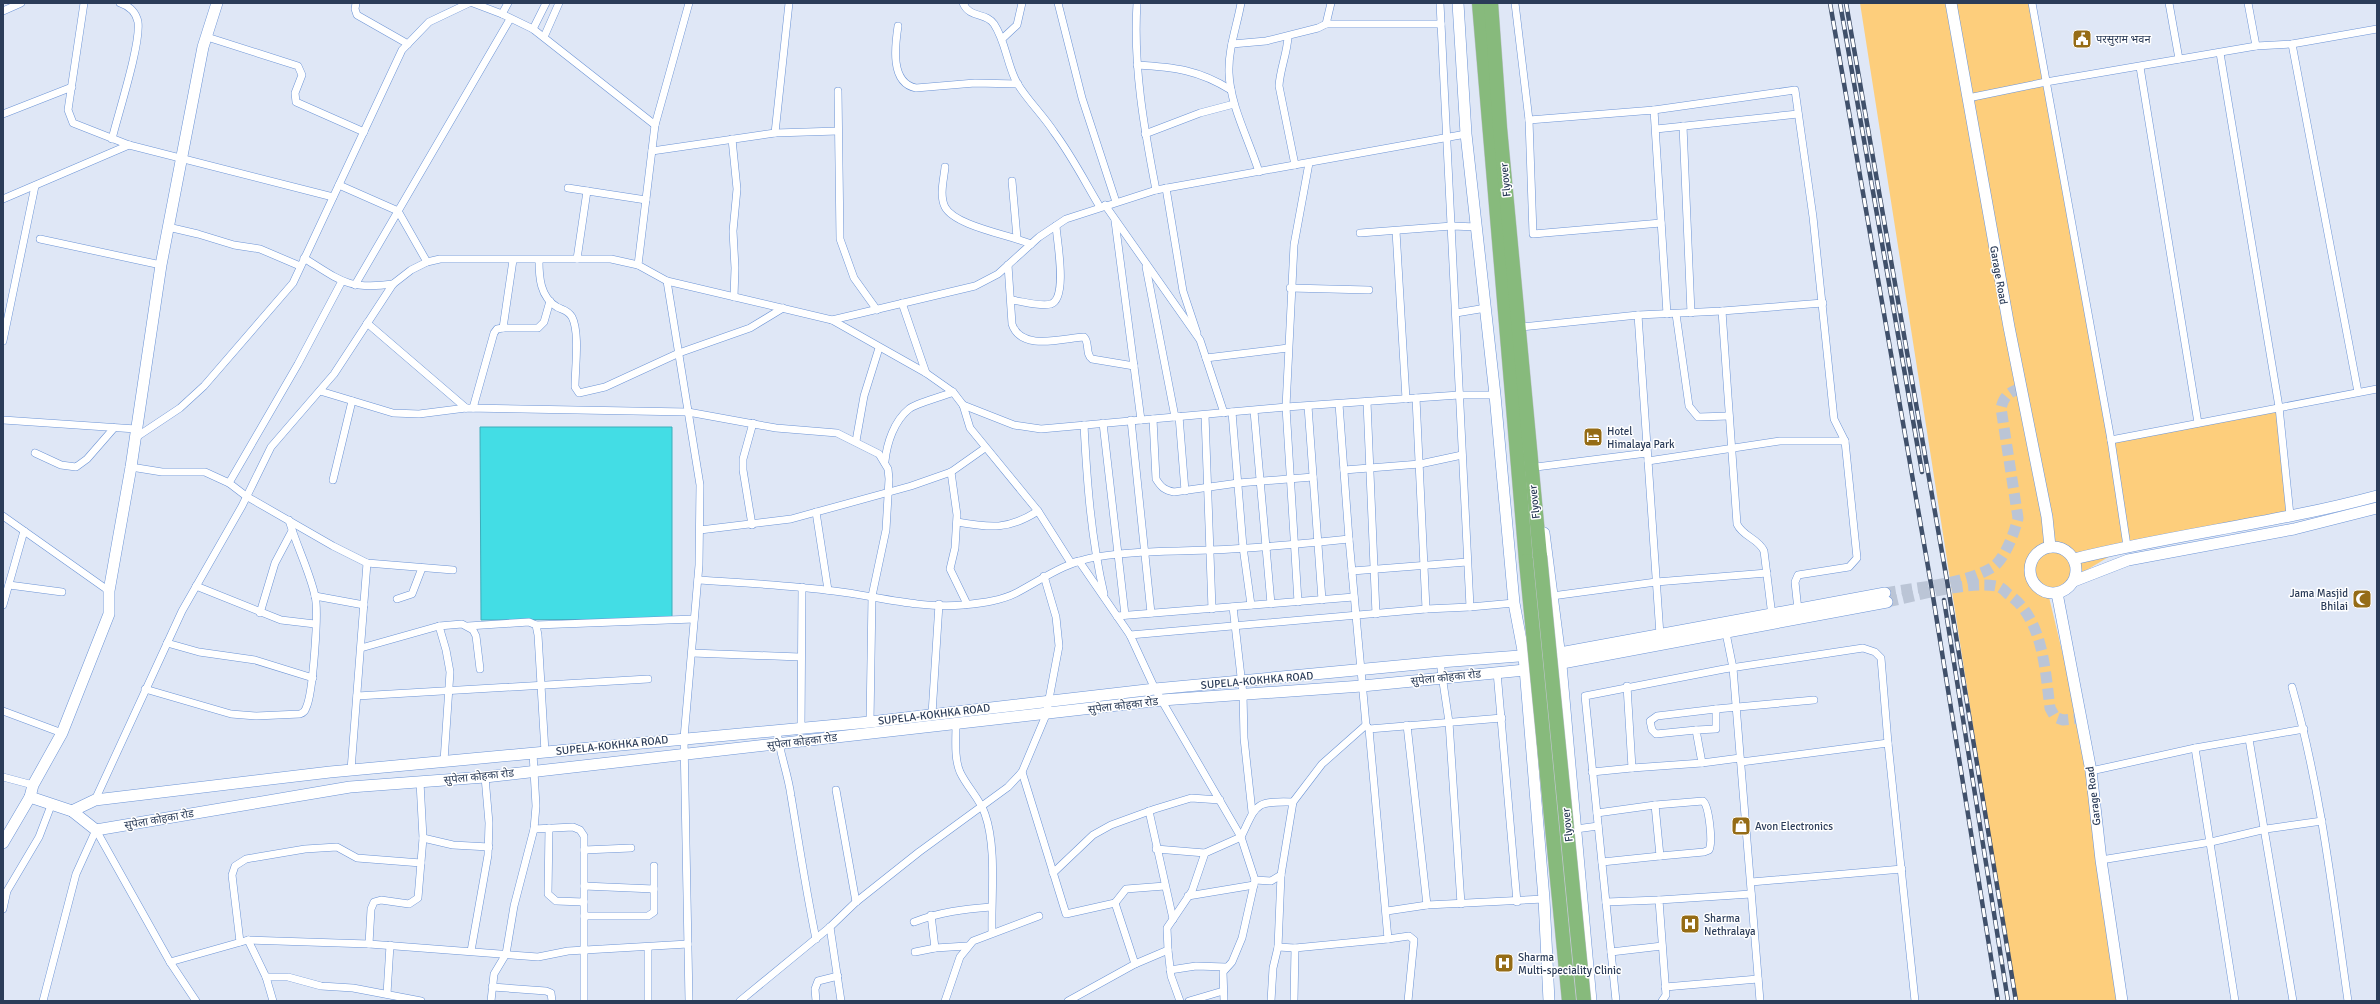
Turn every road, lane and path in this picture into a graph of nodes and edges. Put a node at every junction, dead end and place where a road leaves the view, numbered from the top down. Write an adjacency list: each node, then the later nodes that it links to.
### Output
1 (21, 3): 29 (street)
2 (84, 3): 51 (street)
3 (120, 3): 69 (street)
4 (217, 3): 37 (street)
5 (356, 3): 41 (street)
6 (470, 3): 41 (street)
7 (473, 3): 30 (street)
8 (508, 3): 30 (street)
9 (546, 3): 35 (street)
10 (559, 3): 38 (street)
11 (688, 3): 60 (street)
12 (789, 3): 65 (street)
13 (963, 3): 40 (street)
14 (1022, 3): 40 (street)
15 (1058, 3): 88 (street)
16 (1137, 3): 47 (street)
17 (1241, 3): 42 (street)
18 (1331, 3): 32 (street)
19 (1440, 3): 33 (street)
20 (1458, 3): 67 (street)
21 (1479, 3): 459 (highway, Flyover, bridge)
22 (1491, 3): 460 (highway, Flyover, bridge)
23 (1497, 3): 134 (street)
24 (1515, 3): 59 (street)
25 (1951, 3): 54 (street, Garage Road)
26 (2032, 3): 49 (street)
27 (2169, 3): 46 (street)
28 (2248, 3): 44 (street)
29 (3, 11)
30 (502, 14): 31 (street)
31 (510, 19): 35 (street); 90 (street)
32 (1326, 24): 33 (street); 39 (street)
33 (1441, 24): 68 (street)
34 (898, 26): 50 (street)
35 (533, 29): 38 (street)
36 (2377, 30): 43 (street)
37 (207, 37): 64 (street); 73 (street)
38 (544, 37): 60 (street)
39 (1288, 37): 42 (street); 75 (street)
40 (1002, 39): 50 (street)
41 (408, 44): 64 (street)
42 (1232, 44): 52 (street)
43 (2292, 44): 44 (street); 147 (street)
44 (2256, 46): 45 (street)
45 (2220, 53): 46 (street); 158 (street)
46 (2179, 59): 48 (street)
47 (1137, 65): 52 (street); 66 (street)
48 (2140, 67): 49 (street); 172 (street)
49 (2046, 82): 54 (street); 177 (street)
50 (1018, 84): 89 (street)
51 (72, 87): 57 (street); 69 (street)
52 (1231, 90): 55 (street)
53 (838, 91): 63 (street)
54 (1968, 98): 221 (street, Garage Road)
55 (1234, 104): 66 (street); 77 (street)
56 (1654, 110): 58 (street); 59 (street); 62 (street)
57 (3, 114)
58 (1798, 114): 61 (street); 122 (street)
59 (1529, 120): 92 (street)
60 (655, 125): 72 (street)
61 (1683, 126): 62 (street); 128 (street)
62 (1656, 129): 92 (street)
63 (838, 131): 65 (street); 125 (street)
64 (364, 132): 79 (street)
65 (775, 133): 70 (street)
66 (1145, 134): 83 (street)
67 (1466, 134): 68 (street); 96 (street)
68 (1448, 138): 74 (street); 94 (street)
69 (112, 139): 71 (street)
70 (732, 139): 72 (street); 118 (street)
71 (129, 145): 73 (street); 80 (street)
72 (652, 151): 87 (street)
73 (180, 157): 85 (street); 95 (street)
74 (1310, 163): 75 (street); 116 (street)
75 (1295, 165): 77 (street)
76 (945, 167): 99 (street)
77 (1259, 172): 82 (street)
78 (1012, 181): 99 (street)
79 (338, 185): 85 (street); 90 (street)
80 (36, 186): 86 (street); 137 (street)
81 (568, 188): 84 (street)
82 (1166, 188): 83 (street); 136 (street)
83 (1156, 190): 88 (street)
84 (587, 191): 87 (street); 103 (street)
85 (333, 197): 102 (street)
86 (3, 199)
87 (646, 200): 109 (street)
88 (1116, 202): 89 (street)
89 (1103, 206): 91 (street); 93 (street)
90 (398, 211): 106 (street); 115 (street)
91 (1115, 219): 107 (street); 142 (street)
92 (1661, 223): 129 (street)
93 (1056, 226): 101 (street); 119 (street)
94 (1452, 226): 96 (street); 97 (street); 127 (street)
95 (168, 227): 108 (street); 111 (street)
96 (1477, 227): 124 (street)
97 (1396, 231): 98 (street); 151 (street)
98 (1360, 233)
99 (1017, 238): 101 (street)
100 (40, 239): 108 (street)
101 (1031, 244): 110 (street)
102 (304, 258): 111 (street); 112 (street)
103 (577, 259): 105 (street); 109 (street)
104 (513, 260): 105 (street); 106 (street); 135 (street)
105 (539, 260): 120 (street)
106 (427, 262): 114 (street)
107 (1146, 264): 136 (street); 166 (street)
108 (161, 265): 176 (street)
109 (638, 265): 113 (street)
110 (1008, 265): 119 (street); 121 (street)
111 (300, 266): 176 (street)
112 (342, 281): 115 (street); 197 (street)
113 (667, 281): 118 (street); 140 (street)
114 (393, 284): 115 (street); 133 (street)
115 (355, 285)
116 (1290, 288): 117 (street); 139 (street)
117 (1369, 290)
118 (734, 296): 123 (street)
119 (1010, 300): 142 (street)
120 (550, 301): 135 (street); 140 (street)
121 (902, 303): 125 (street); 143 (street)
122 (1823, 303): 126 (street); 179 (street)
123 (783, 308): 132 (street); 140 (street)
124 (1486, 308): 127 (street); 149 (street)
125 (877, 310): 132 (street)
126 (1722, 311): 128 (street); 165 (street)
127 (1456, 313): 148 (street)
128 (1691, 313): 130 (street)
129 (1667, 314): 130 (street); 131 (street)
130 (1676, 314): 165 (street)
131 (1638, 315): 134 (street); 183 (street)
132 (832, 320): 138 (street)
133 (367, 324): 145 (street); 159 (street)
134 (1522, 327): 189 (street)
135 (503, 328): 159 (street)
136 (1200, 340): 141 (street)
137 (3, 341)
138 (879, 348): 143 (street); 178 (street)
139 (1288, 348): 141 (street); 157 (street)
140 (679, 353): 161 (street)
141 (1206, 358): 163 (street)
142 (1134, 366): 170 (street)
143 (926, 373): 146 (street)
144 (2377, 389): 147 (street)
145 (320, 390): 152 (street); 202 (street)
146 (953, 392): 155 (street); 185 (street)
147 (2358, 392): 158 (street)
148 (1459, 395): 149 (street); 150 (street); 184 (street)
149 (1495, 395): 255 (street)
150 (1416, 398): 151 (street); 187 (street)
151 (1406, 399): 153 (street)
152 (352, 401): 159 (street); 195 (street)
153 (1367, 402): 154 (street); 190 (street)
154 (1340, 404): 156 (street); 191 (street)
155 (963, 405): 174 (street); 181 (street)
156 (1308, 406): 157 (street); 193 (street)
157 (1286, 407): 160 (street); 194 (street)
158 (2279, 407): 172 (street); 208 (street)
159 (470, 408): 161 (street)
160 (1254, 411): 162 (street); 196 (street)
161 (688, 412): 173 (street); 212 (street)
162 (1232, 412): 163 (street); 198 (street)
163 (1224, 413): 164 (street)
164 (1205, 414): 166 (street); 199 (street)
165 (1729, 416): 180 (street)
166 (1177, 417): 167 (street); 201 (street)
167 (1153, 419): 170 (street); 201 (street)
168 (3, 420): 175 (street)
169 (1131, 420): 170 (street); 171 (street); 223 (street)
170 (1141, 420)
171 (1103, 423): 174 (street); 224 (street)
172 (2198, 423): 177 (street)
173 (753, 424): 178 (street); 211 (street)
174 (1084, 424): 225 (street)
175 (114, 428): 176 (street); 182 (street)
176 (135, 434): 188 (street)
177 (2111, 440): 219 (street)
178 (856, 441): 185 (street)
179 (1845, 441): 180 (street); 266 (street)
180 (1730, 447): 186 (street); 235 (street)
181 (985, 448): 192 (street); 205 (street)
182 (35, 453)
183 (1647, 453): 186 (street); 189 (street)
184 (1462, 455): 187 (street); 227 (street)
185 (885, 461): 200 (street)
186 (1648, 461): 239 (street)
187 (1420, 464): 190 (street); 230 (street)
188 (131, 467): 197 (street); 244 (street)
189 (1536, 467): 249 (street)
190 (1370, 468): 191 (street); 232 (street)
191 (1344, 470): 215 (street)
192 (951, 472): 200 (street); 210 (street)
193 (1313, 478): 194 (street); 216 (street)
194 (1290, 479): 196 (street); 217 (street)
195 (333, 480)
196 (1260, 482): 198 (street); 218 (street)
197 (231, 484): 202 (street)
198 (1238, 484): 199 (street); 220 (street)
199 (1208, 487): 201 (street); 222 (street)
200 (888, 491): 206 (street); 248 (street)
201 (1185, 491)
202 (246, 496): 209 (street); 241 (street)
203 (2377, 496): 208 (street)
204 (2377, 508): 238 (street)
205 (1038, 511): 210 (street); 229 (street)
206 (816, 512): 211 (street); 243 (street)
207 (3, 516): 213 (street)
208 (2290, 516): 219 (street)
209 (289, 520): 214 (street); 228 (street)
210 (957, 522): 258 (street)
211 (752, 525): 212 (street)
212 (700, 530): 237 (street)
213 (24, 531): 240 (street); 244 (street)
214 (292, 531): 247 (street); 267 (street)
215 (1349, 539): 216 (street); 234 (street)
216 (1317, 542): 217 (street); 253 (street)
217 (1294, 544): 218 (street); 254 (street)
218 (1264, 546): 220 (street); 259 (street)
219 (2127, 546): 226 (street)
220 (1243, 547): 222 (street); 261 (street)
221 (2050, 547): 226 (street); 246 (street)
222 (1211, 550): 223 (street); 264 (street)
223 (1143, 552): 224 (street); 268 (street)
224 (1116, 554): 225 (street); 271 (street)
225 (1095, 557): 229 (street); 251 (street)
226 (2074, 559): 238 (street)
227 (1467, 562): 230 (street); 263 (street)
228 (367, 563): 231 (street); 260 (street)
229 (1071, 563): 236 (street); 251 (street)
230 (1424, 565): 232 (street); 265 (street)
231 (422, 568): 233 (street); 252 (street)
232 (1375, 569): 234 (street); 269 (street)
233 (454, 570)
234 (1352, 571): 250 (street)
235 (1767, 574): 239 (street); 273 (street)
236 (1044, 576): 258 (street); 307 (street)
237 (698, 580): 242 (street); 272 (street)
238 (2074, 581): 246 (street)
239 (1656, 582): 249 (street); 281 (street)
240 (9, 585): 245 (street); 256 (street)
241 (196, 586): 267 (street); 282 (street)
242 (802, 588): 243 (street); 285 (street)
243 (828, 590): 248 (street)
244 (109, 591): 325 (street)
245 (62, 592)
246 (2057, 593): 339 (street, Garage Road)
247 (315, 596): 260 (street); 274 (street)
248 (872, 596): 257 (street); 316 (street)
249 (1552, 596): 287 (street)
250 (1354, 597): 253 (street); 270 (street)
251 (1105, 598): 271 (street)
252 (397, 599)
253 (1322, 600): 254 (street)
254 (1298, 602): 259 (street)
255 (1514, 603): 263 (street); 286 (street)
256 (3, 604)
257 (939, 604): 258 (street); 313 (street)
258 (967, 604)
259 (1271, 604): 261 (street)
260 (364, 605): 283 (street)
261 (1251, 605): 262 (street)
262 (1233, 607): 264 (street); 278 (street)
263 (1470, 607): 265 (street)
264 (1212, 609): 268 (street)
265 (1426, 609): 269 (street)
266 (1798, 610): 273 (street); 273 (street)
267 (260, 613): 274 (street)
268 (1151, 613): 271 (street)
269 (1376, 614): 270 (street)
270 (1356, 615): 278 (street); 292 (street)
271 (1121, 616): 280 (street)
272 (694, 619): 275 (street); 284 (street)
273 (1772, 619): 279 (street); 281 (street)
274 (315, 624): 295 (street)
275 (536, 625): 277 (street); 298 (street)
276 (439, 626): 277 (street); 283 (street); 304 (street)
277 (468, 626): 290 (street)
278 (1234, 626): 280 (street); 297 (street)
279 (1726, 633): 287 (street); 289 (street)
280 (1130, 635): 303 (street)
281 (1660, 635): 287 (street)
282 (167, 643): 295 (street); 302 (street)
283 (361, 648): 306 (street)
284 (692, 653): 285 (street); 326 (street)
285 (800, 656): 321 (street)
286 (1524, 656): 287 (street, SUPELA-KOKHKA ROAD); 288 (street, SUPELA-KOKHKA ROAD); 291 (street)
287 (1561, 659): 291 (street, सुपेला कोहका रोड); 362 (street)
288 (1440, 662): 292 (street, SUPELA-KOKHKA ROAD); 294 (street)
289 (1733, 668): 300 (street); 310 (street); 328 (street)
290 (480, 669)
291 (1525, 670): 293 (street, सुपेला कोहका रोड); 390 (street)
292 (1362, 671): 297 (street, SUPELA-KOKHKA ROAD); 299 (street)
293 (1497, 672): 294 (street, सुपेला कोहका रोड); 315 (street)
294 (1442, 677): 299 (street, सुपेला कोहका रोड); 317 (street)
295 (313, 678): 302 (street)
296 (648, 679): 298 (street)
297 (1240, 682): 303 (street, SUPELA-KOKHKA ROAD); 305 (street)
298 (540, 686): 304 (street); 331 (street)
299 (1362, 686): 305 (street, सुपेला कोहका रोड); 320 (street)
300 (1627, 686): 336 (street); 341 (street)
301 (2292, 687): 322 (street)
302 (145, 689): 348 (street)
303 (1155, 689): 307 (street, SUPELA-KOKHKA ROAD); 308 (street)
304 (448, 692): 306 (street); 334 (street)
305 (1243, 694): 308 (street, सुपेला कोहका रोड); 356 (street)
306 (357, 696): 337 (street)
307 (1048, 700): 313 (street, SUPELA-KOKHKA ROAD); 314 (street)
308 (1162, 700): 314 (street, सुपेला कोहका रोड); 349 (street)
309 (1814, 700): 310 (street)
310 (1736, 708): 311 (street); 333 (street)
311 (1716, 710): 324 (street); 324 (street)
312 (3, 711): 325 (street)
313 (932, 714): 316 (street, SUPELA-KOKHKA ROAD)
314 (1046, 715): 318 (street, सुपेला कोहका रोड); 340 (street)
315 (1502, 718): 317 (street); 393 (street)
316 (870, 722): 321 (street, SUPELA-KOKHKA ROAD)
317 (1449, 722): 319 (street); 396 (street)
318 (956, 723): 329 (street, सुपेला कोहका रोड); 353 (street)
319 (1407, 725): 320 (street); 397 (street)
320 (1368, 727): 350 (street); 400 (street)
321 (801, 728): 323 (street, SUPELA-KOKHKA ROAD)
322 (2304, 729): 327 (street); 358 (street)
323 (777, 730): 326 (street, SUPELA-KOKHKA ROAD); 329 (street)
324 (1696, 730): 335 (street)
325 (62, 733): 345 (street)
326 (684, 738): 331 (street, SUPELA-KOKHKA ROAD); 332 (street)
327 (2249, 739): 330 (street); 363 (street)
328 (1888, 743): 333 (street); 379 (street)
329 (778, 744): 332 (street, सुपेला कोहका रोड); 409 (street)
330 (2196, 748): 339 (street); 367 (street)
331 (539, 752): 334 (street, SUPELA-KOKHKA ROAD); 338 (street)
332 (685, 754): 338 (street, सुपेला कोहका रोड); 413 (street)
333 (1740, 760): 335 (street); 383 (street)
334 (444, 761): 337 (street, SUPELA-KOKHKA ROAD)
335 (1702, 763): 336 (street)
336 (1632, 768): 341 (street)
337 (352, 770): 348 (street, SUPELA-KOKHKA ROAD)
338 (534, 770): 342 (street, सुपेला कोहका रोड); 361 (street)
339 (2090, 770): 375 (street, Garage Road)
340 (1022, 772): 353 (street); 380 (street)
341 (1592, 772): 357 (street)
342 (485, 776): 344 (street, सुपेला कोहका रोड); 369 (street)
343 (3, 777): 345 (street)
344 (420, 782): 364 (street, सुपेला कोहका रोड); 366 (street)
345 (33, 785): 347 (street)
346 (836, 790): 389 (street)
347 (30, 797): 351 (street); 368 (street)
348 (95, 800): 354 (street)
349 (1220, 800): 355 (street); 365 (street)
350 (1292, 802): 356 (street); 381 (street)
351 (52, 803): 354 (street); 399 (street)
352 (1655, 805): 357 (street); 374 (street); 374 (street)
353 (982, 808): 389 (street); 398 (street)
354 (72, 811): 364 (street)
355 (1149, 811): 371 (street); 380 (street)
356 (1252, 812): 365 (street)
357 (1597, 813): 359 (street)
358 (2322, 821): 363 (street); 469 (street)
359 (1598, 826): 362 (street); 376 (street)
360 (549, 828): 361 (street); 372 (street); 392 (street)
361 (534, 829): 426 (street)
362 (1576, 829): 461 (street)
363 (2266, 829): 367 (street); 468 (street)
364 (96, 830): 427 (street); 438 (street)
365 (1241, 837): 373 (street); 382 (street)
366 (422, 838): 369 (street); 377 (street)
367 (2211, 842): 375 (street); 467 (street)
368 (3, 843)
369 (489, 848): 423 (street)
370 (631, 848): 372 (street)
371 (1156, 849): 373 (street); 385 (street)
372 (584, 850): 384 (street)
373 (1205, 853): 388 (street)
374 (1660, 856): 376 (street)
375 (2101, 860): 466 (street, Garage Road)
376 (1602, 862): 394 (street)
377 (420, 863): 411 (street); 412 (street)
378 (654, 866): 386 (street)
379 (1902, 869): 383 (street); 465 (street)
380 (1053, 873): 395 (street)
381 (1281, 875): 382 (street); 418 (street)
382 (1254, 882): 388 (street); 429 (street)
383 (1750, 882): 387 (street)
384 (584, 886): 386 (street); 392 (street)
385 (1165, 886): 395 (street); 404 (street)
386 (654, 889): 402 (street)
387 (1752, 894): 391 (street); 433 (street)
388 (1188, 896): 404 (street)
389 (861, 898): 406 (street)
390 (1544, 899): 393 (street); 458 (street)
391 (1659, 900): 394 (street); 416 (street)
392 (584, 902): 402 (street)
393 (1516, 902): 396 (street)
394 (1606, 902): 425 (street)
395 (1115, 903): 428 (street)
396 (1461, 904): 397 (street)
397 (1427, 905): 400 (street)
398 (992, 907): 401 (street); 407 (street)
399 (3, 909)
400 (1387, 911): 408 (street)
401 (931, 915): 405 (street); 419 (street)
402 (584, 916): 421 (street)
403 (1039, 916): 407 (street)
404 (1173, 919): 422 (street)
405 (914, 922)
406 (830, 927): 409 (street); 431 (street)
407 (992, 933): 415 (street)
408 (1388, 938): 420 (street); 457 (street)
409 (816, 939): 447 (street)
410 (248, 940): 411 (street); 412 (street); 432 (street)
411 (240, 942): 427 (street)
412 (369, 944): 414 (street)
413 (688, 944): 417 (street); 446 (street)
414 (390, 945): 423 (street); 437 (street)
415 (967, 946): 419 (street); 450 (street)
416 (1662, 946): 425 (street); 434 (street)
417 (648, 947): 421 (street); 445 (street)
418 (1278, 947): 420 (street); 455 (street)
419 (935, 948): 424 (street)
420 (1295, 948): 456 (street)
421 (583, 950): 426 (street); 444 (street)
422 (1168, 950): 428 (street); 430 (street)
423 (471, 951): 426 (street)
424 (914, 952)
425 (1611, 952): 462 (street)
426 (506, 954): 435 (street)
427 (170, 962): 439 (street)
428 (1135, 964): 451 (street)
429 (1226, 967): 430 (street); 436 (street)
430 (1170, 970): 452 (street)
431 (838, 976): 448 (street); 449 (street)
432 (266, 977): 437 (street); 440 (street)
433 (1758, 979): 434 (street); 464 (street)
434 (1665, 986): 463 (street)
435 (492, 987): 442 (street); 443 (street)
436 (1223, 992): 453 (street); 454 (street)
437 (387, 994): 441 (street)
438 (43, 1001)
439 (196, 1001)
440 (273, 1001)
441 (421, 1001)
442 (491, 1001)
443 (552, 1001)
444 (584, 1001)
445 (648, 1001)
446 (689, 1001)
447 (740, 1001)
448 (816, 1001)
449 (841, 1001)
450 (945, 1001)
451 (1068, 1001)
452 (1180, 1001)
453 (1188, 1001)
454 (1224, 1001)
455 (1271, 1001)
456 (1294, 1001)
457 (1408, 1001)
458 (1549, 1001)
459 (1568, 1001)
460 (1584, 1001)
461 (1591, 1001)
462 (1616, 1001)
463 (1662, 1001)
464 (1760, 1001)
465 (1915, 1001)
466 (2122, 1001)
467 (2235, 1001)
468 (2293, 1001)
469 (2348, 1001)

